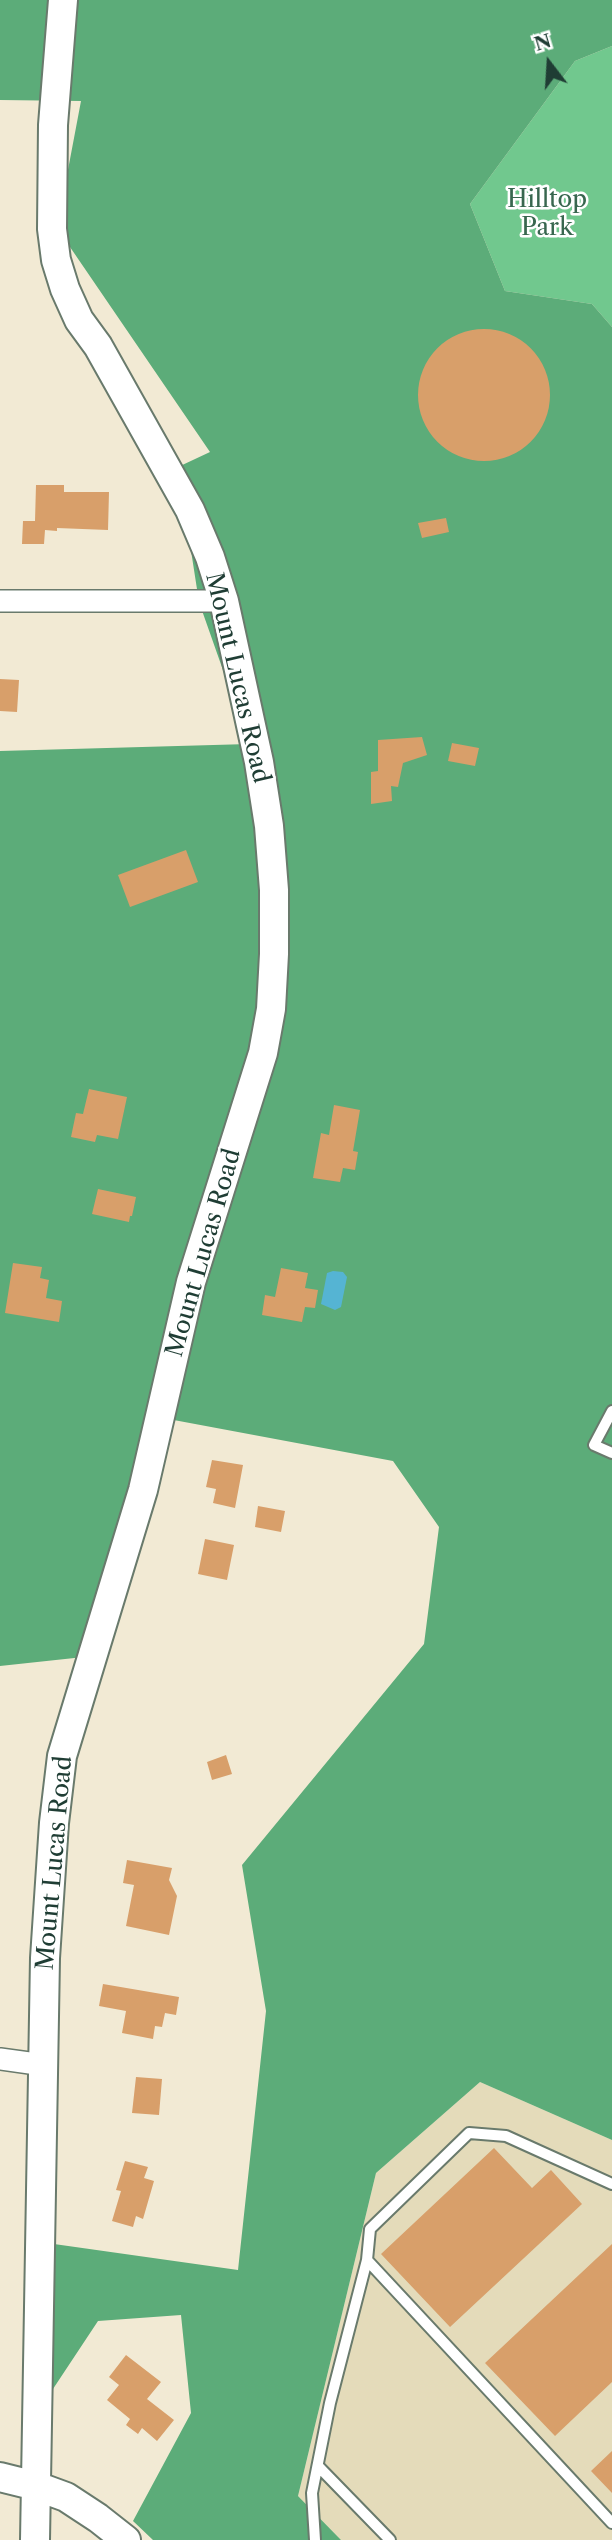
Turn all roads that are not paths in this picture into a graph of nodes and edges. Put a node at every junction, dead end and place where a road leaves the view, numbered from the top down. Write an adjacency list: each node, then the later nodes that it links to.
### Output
1 (63, 0): 3 (street, Mount Lucas Road)
2 (0, 601): 3 (street)
3 (224, 601): 7 (street, Mount Lucas Road)
4 (612, 1411): 5 (lane)
5 (612, 1453)
6 (0, 2059): 7 (street)
7 (44, 2065): 12 (street, Mount Lucas Road)
8 (612, 2184): 9 (lane)
9 (367, 2260): 10 (lane); 13 (lane)
10 (319, 2467): 16 (lane); 17 (lane)
11 (0, 2477): 12 (street)
12 (36, 2486): 14 (street, Mount Lucas Road); 15 (street)
13 (612, 2522)
14 (35, 2540)
15 (126, 2540)
16 (315, 2540)
17 (390, 2540)

